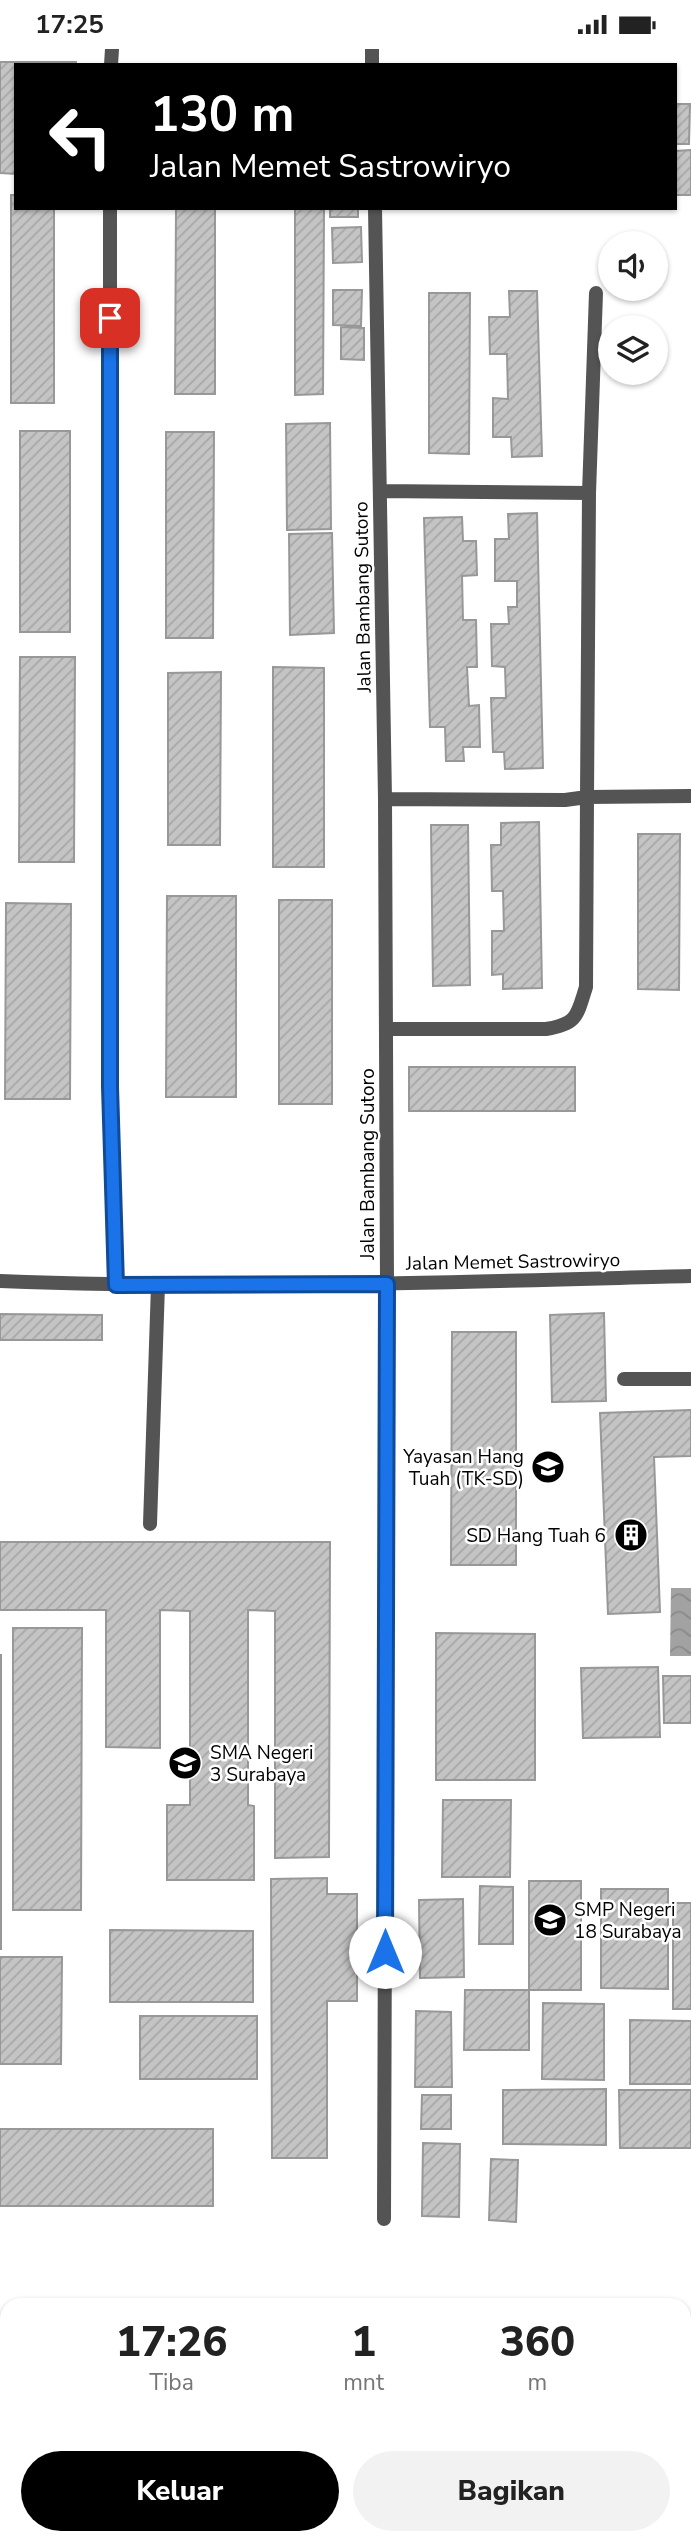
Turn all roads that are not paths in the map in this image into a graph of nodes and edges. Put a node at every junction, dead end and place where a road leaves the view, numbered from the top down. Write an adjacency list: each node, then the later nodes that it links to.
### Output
1 (110, 210): 13 (street)
2 (375, 210): 4 (street, Jalan Bambang Sutoro)
3 (596, 293): 5 (street)
4 (380, 491): 5 (street); 8 (street, Jalan Bambang Sutoro)
5 (589, 493): 7 (street)
6 (691, 796): 7 (street)
7 (587, 797): 8 (street); 9 (street)
8 (385, 799): 9 (street, Jalan Bambang Sutoro)
9 (386, 1029): 12 (street, Jalan Bambang Sutoro)
10 (691, 1276): 12 (street, Jalan Memet Sastrowiryo)
11 (0, 1280): 13 (street, Jalan Memet Sastrowiryo)
12 (387, 1284): 14 (street, Jalan Memet Sastrowiryo); 18 (street, Jalan Bambang Sutoro)
13 (116, 1285): 14 (street, Jalan Memet Sastrowiryo)
14 (158, 1285): 17 (street)
15 (624, 1379): 16 (street)
16 (691, 1379)
17 (150, 1524)
18 (384, 2219)

